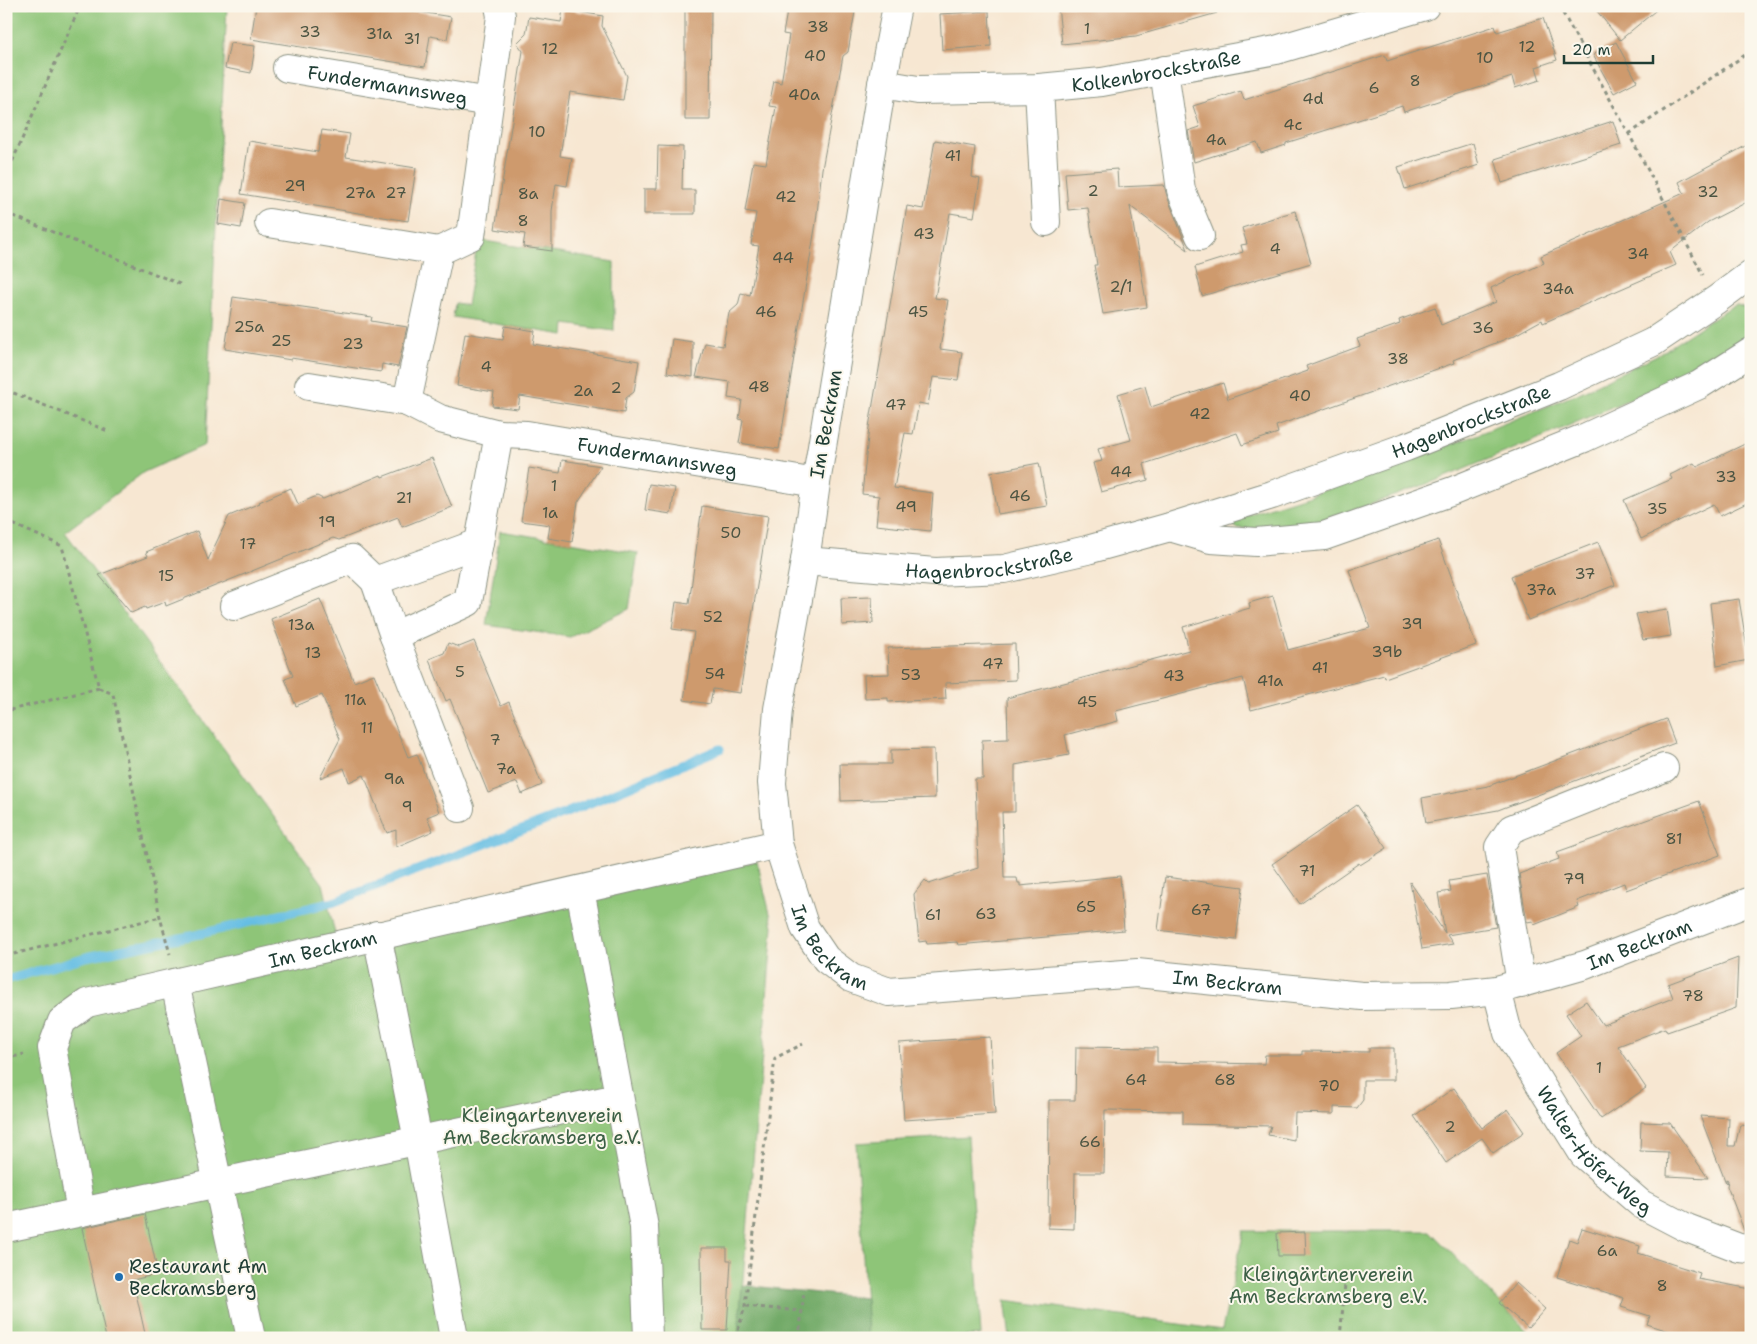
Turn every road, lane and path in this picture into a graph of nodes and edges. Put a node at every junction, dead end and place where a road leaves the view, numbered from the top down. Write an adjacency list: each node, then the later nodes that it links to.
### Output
1 (80, 6): 13 (path)
2 (499, 6): 11 (street, Fundermannsweg)
3 (897, 6): 9 (street, Im Beckram)
4 (1425, 6): 8 (street, Kolkenbrockstraße)
5 (1559, 6): 12 (path)
6 (1751, 51): 12 (path)
7 (287, 68): 11 (street, Fundermannsweg)
8 (1164, 70): 10 (street, Kolkenbrockstraße); 17 (street)
9 (882, 84): 10 (street, Kolkenbrockstraße); 28 (street, Im Beckram)
10 (1039, 88): 15 (street)
11 (489, 102): 18 (street, Fundermannsweg)
12 (1629, 134): 21 (path)
13 (6, 176)
14 (6, 212): 20 (path)
15 (1046, 222)
16 (269, 223): 18 (street)
17 (1200, 236)
18 (439, 251): 25 (street)
19 (1748, 282): 21 (street, Hagenbrockstraße)
20 (182, 285)
21 (1716, 300): 30 (street, Hagenbrockstraße)
22 (1751, 352): 30 (street)
23 (309, 386): 25 (street, Fundermannsweg)
24 (6, 390): 26 (path)
25 (406, 402): 27 (street, Fundermannsweg)
26 (108, 431)
27 (499, 434): 28 (street, Fundermannsweg); 31 (street)
28 (816, 482): 32 (street, Im Beckram)
29 (6, 521): 36 (path)
30 (1170, 527): 32 (street, Hagenbrockstraße)
31 (479, 543): 33 (street); 35 (street)
32 (805, 561): 40 (street, Im Beckram)
33 (375, 581): 34 (street); 35 (street)
34 (234, 606)
35 (394, 636): 39 (street)
36 (99, 688): 37 (path); 43 (path)
37 (6, 711)
38 (1664, 768): 48 (street, Walter-Höfer-Weg)
39 (460, 808)
40 (778, 844): 41 (street, Im Beckram); 48 (street, Im Beckram)
41 (580, 890): 44 (street, Im Beckram); 50 (street)
42 (1751, 901): 48 (street, Im Beckram)
43 (160, 917): 45 (path); 46 (path)
44 (377, 935): 47 (street, Im Beckram); 51 (street)
45 (170, 955)
46 (6, 956)
47 (175, 983): 52 (street); 53 (street, Im Beckram)
48 (1509, 987): 55 (street, Walter-Höfer-Weg)
49 (802, 1044): 58 (path)
50 (618, 1098): 51 (street); 62 (street)
51 (418, 1140): 52 (street); 61 (street)
52 (218, 1183): 53 (street); 60 (street)
53 (81, 1212): 54 (street)
54 (6, 1228)
55 (1751, 1249)
56 (1345, 1284): 65 (path)
57 (804, 1291): 59 (path)
58 (746, 1306): 59 (path); 63 (path)
59 (801, 1311): 64 (path)
60 (251, 1338)
61 (454, 1338)
62 (648, 1338)
63 (736, 1338)
64 (799, 1338)
65 (1340, 1338)

